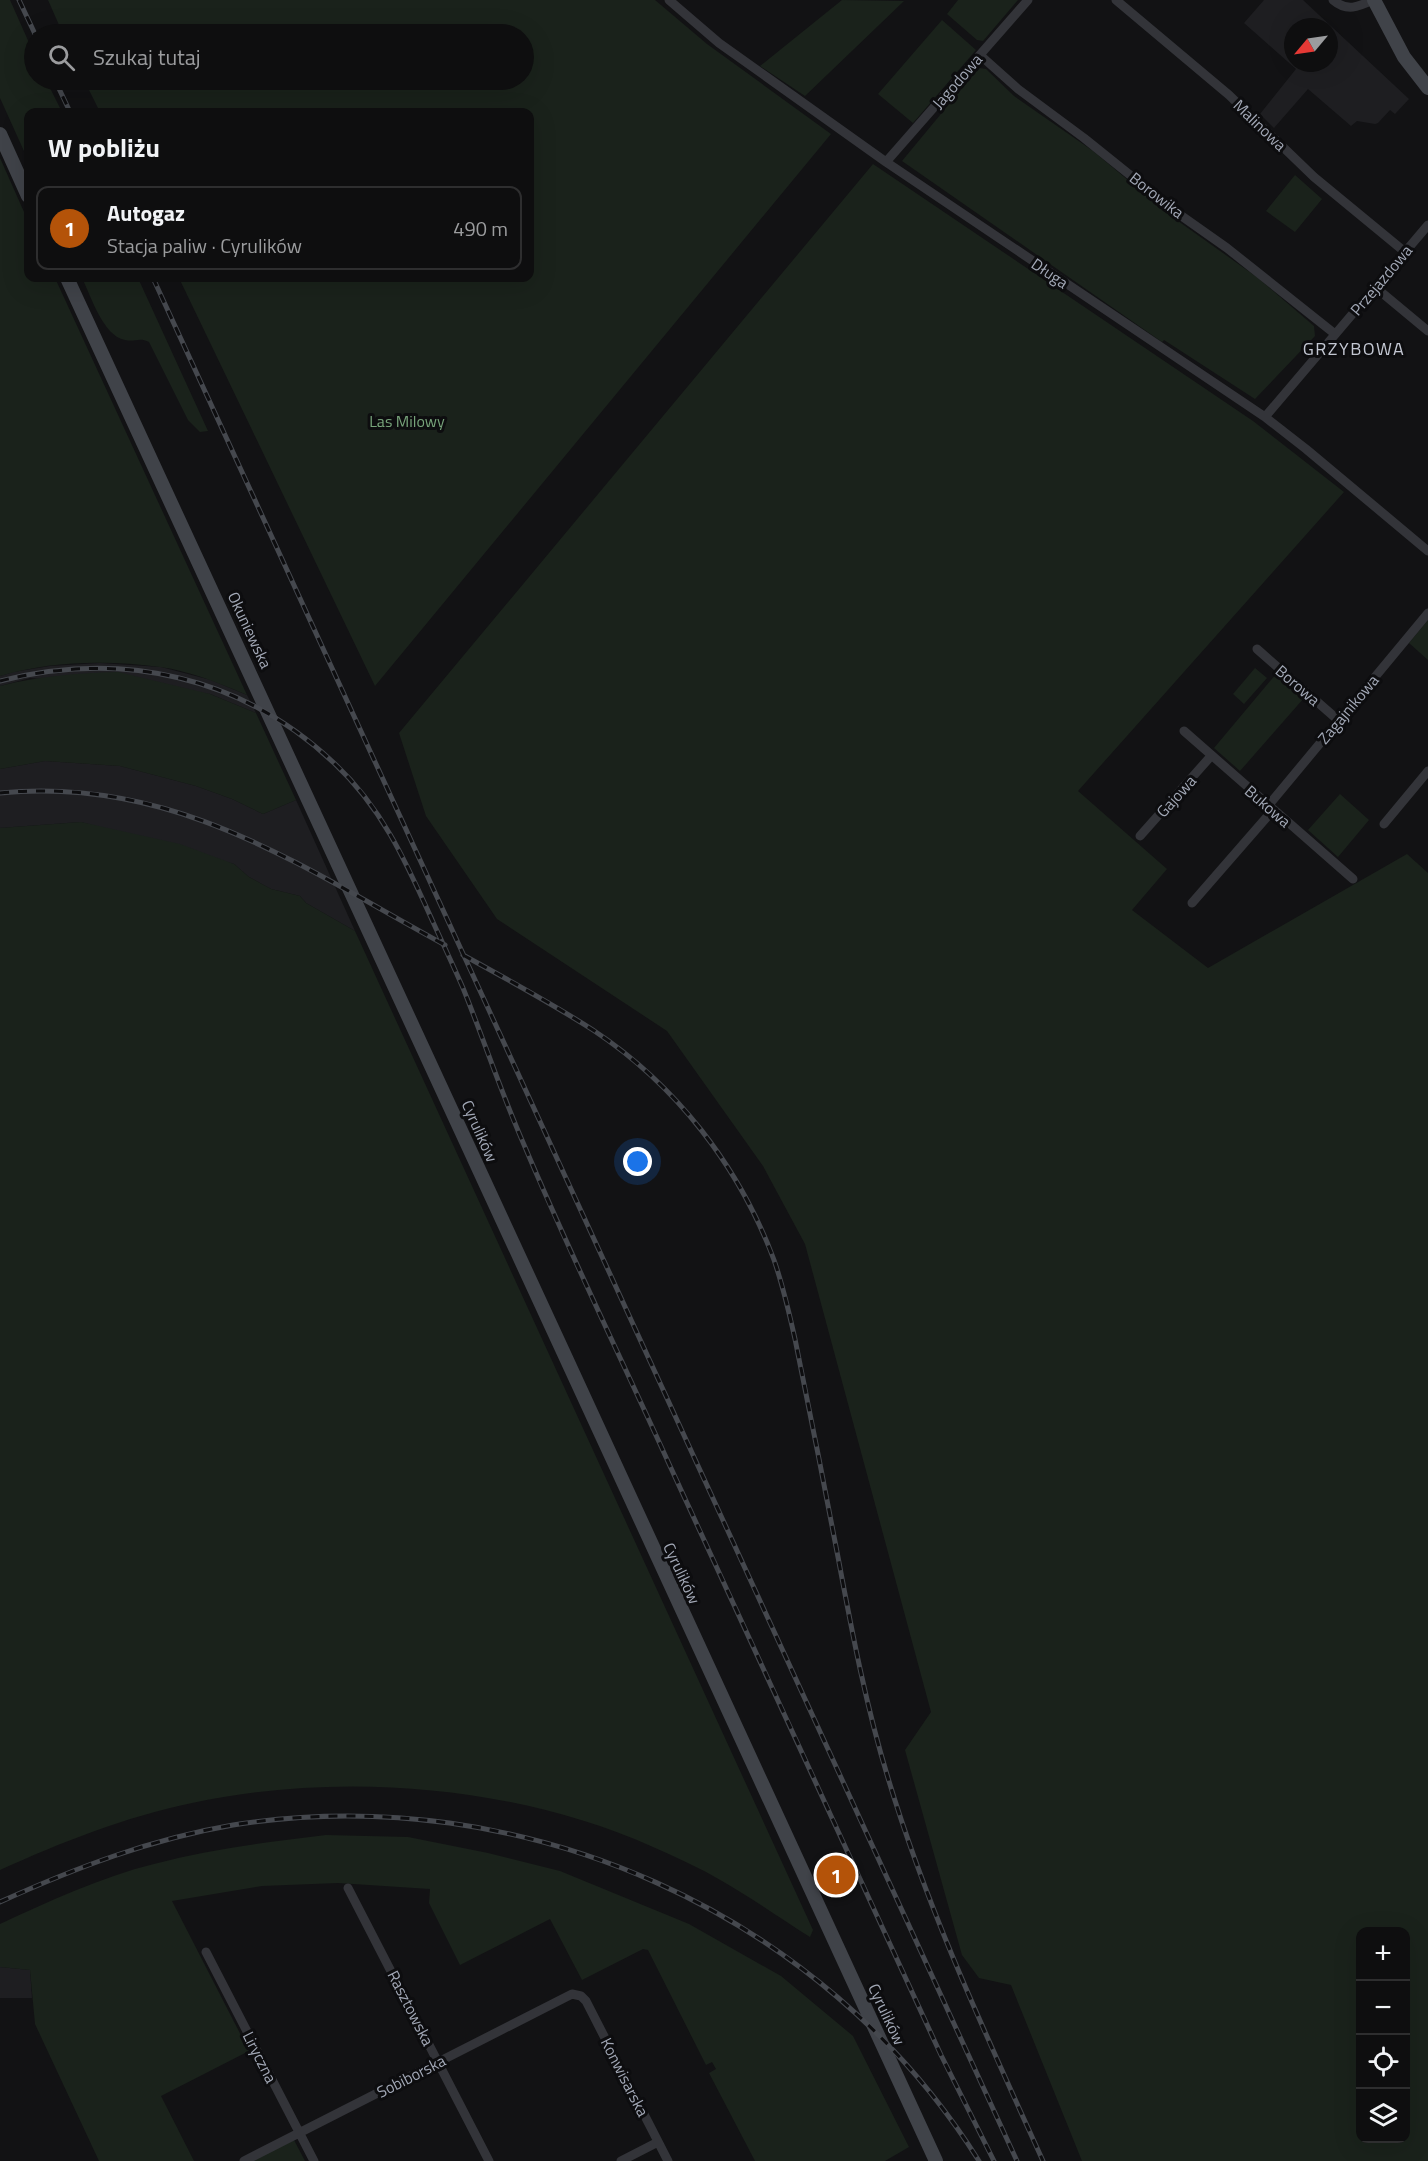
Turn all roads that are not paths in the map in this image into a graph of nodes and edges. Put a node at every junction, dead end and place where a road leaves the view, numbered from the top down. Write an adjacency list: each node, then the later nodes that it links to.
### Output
1 (669, 0): 9 (street, Długa)
2 (1028, 0): 6 (street, Jagodowa)
3 (1116, 0): 12 (street, Malinowa)
4 (1333, 0): 5 (street)
5 (1374, 0): 7 (main road)
6 (980, 55): 9 (street, Jagodowa); 16 (street, Borowika)
7 (1428, 88)
8 (0, 134): 10 (main road)
9 (886, 162): 17 (street, Długa)
10 (24, 187)
11 (1428, 225): 12 (street, Przejazdowa)
12 (1405, 252): 14 (street, Przejazdowa)
13 (69, 282): 30 (main road, Okuniewska)
14 (1375, 287): 15 (street); 16 (street, Przejazdowa)
15 (1428, 331)
16 (1335, 334): 17 (street, Przejazdowa)
17 (1264, 417): 18 (street, Długa)
18 (1428, 551)
19 (1428, 613): 21 (street, Zagajnikowa)
20 (1257, 649): 21 (street, Borowa)
21 (1338, 720): 25 (street, Zagajnikowa)
22 (1184, 731): 23 (street, Bukowa)
23 (1211, 756): 25 (street, Bukowa); 27 (street, Gajowa)
24 (1428, 771): 26 (street)
25 (1271, 808): 28 (street, Bukowa); 29 (street, Zagajnikowa)
26 (1384, 824)
27 (1140, 836)
28 (1353, 879)
29 (1192, 903)
30 (402, 998): 42 (main road, Cyrulików)
31 (348, 1888): 34 (street, Rasztowska)
32 (206, 1952): 35 (street, Liryczna)
33 (579, 1995): 34 (street, Sobiborska); 36 (street, Konwisarska)
34 (438, 2062): 35 (street, Sobiborska); 39 (street, Rasztowska)
35 (299, 2132): 37 (street, Sobiborska); 38 (street, Liryczna)
36 (658, 2142): 40 (street); 41 (street, Konwisarska)
37 (244, 2161)
38 (314, 2161)
39 (489, 2161)
40 (621, 2161)
41 (668, 2161)
42 (936, 2161)

